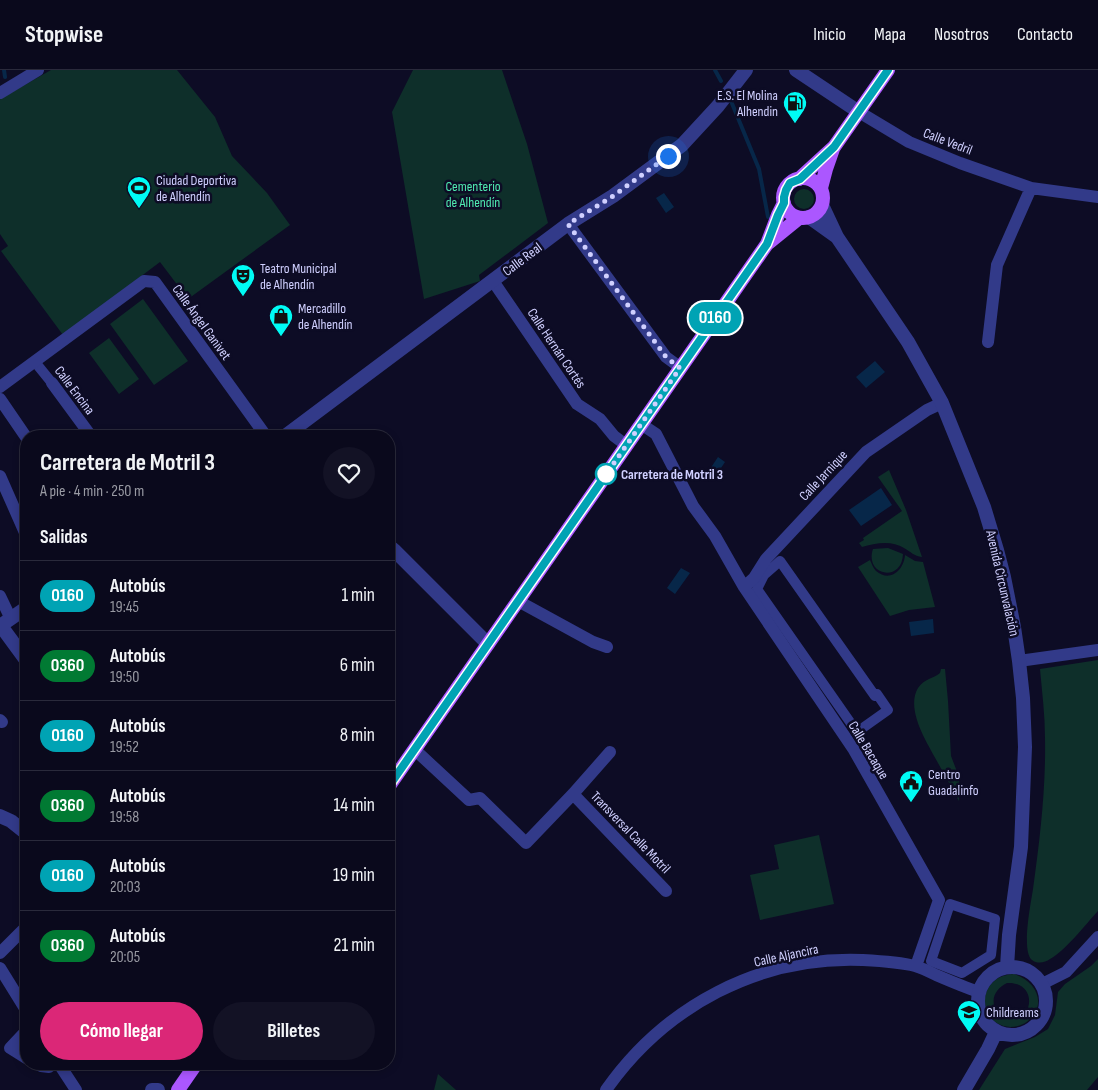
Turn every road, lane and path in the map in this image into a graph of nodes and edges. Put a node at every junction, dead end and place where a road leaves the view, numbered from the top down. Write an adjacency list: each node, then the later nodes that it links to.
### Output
1 (38, 70): 5 (street)
2 (746, 70): 15 (street, Calle Real)
3 (796, 70): 6 (street)
4 (888, 70): 6 (main road)
5 (0, 93)
6 (859, 112): 7 (main road); 10 (street, Calle Vedril)
7 (834, 147): 8 (main road); 9 (main road)
8 (800, 179): 9 (main road); 12 (main road)
9 (820, 188): 13 (main road)
10 (1031, 188): 11 (street, Calle Vedril); 19 (street)
11 (1098, 197)
12 (784, 203): 14 (main road); 17 (main road)
13 (822, 205): 14 (main road); 16 (street)
14 (804, 218): 16 (street); 17 (main road)
15 (568, 224): 18 (street, Calle Real); 21 (street)
16 (837, 237): 25 (street, Avenida Circunvalación)
17 (767, 244): 21 (main road)
18 (493, 281): 30 (street, Calle Real); 31 (street, Calle Hernán Cortés)
19 (988, 342)
20 (35, 362): 22 (street, Calle Encina); 23 (street, Calle Ángel Ganivet); 29 (street, Calle Ángel Ganivet)
21 (680, 368): 26 (main road)
22 (52, 383): 28 (street, Calle Encina)
23 (0, 387)
24 (0, 399): 27 (street)
25 (942, 402): 36 (street, Calle Jarnique); 45 (street, Avenida Circunvalación)
26 (641, 424): 31 (main road); 36 (street, Calle Bacaque)
27 (21, 430)
28 (87, 430)
29 (262, 430)
30 (293, 430)
31 (626, 445): 38 (main road)
32 (0, 476): 33 (street)
33 (20, 521)
34 (395, 556): 41 (street)
35 (780, 561): 35 (street)
36 (744, 588): 57 (street, Calle Bacaque)
37 (0, 596): 40 (street)
38 (518, 601): 41 (main road); 42 (street)
39 (20, 612): 40 (street)
40 (4, 624): 43 (street)
41 (488, 644): 46 (main road)
42 (608, 646)
43 (20, 650)
44 (1098, 650): 45 (street)
45 (1019, 661): 58 (street, Avenida Circunvalación)
46 (414, 749): 48 (main road); 49 (street, Transversal Calle Motril)
47 (610, 752): 49 (street, Transversal Calle Motril)
48 (395, 777)
49 (573, 794): 52 (street, Transversal Calle Motril)
50 (0, 816): 51 (street)
51 (20, 828)
52 (666, 891)
53 (20, 933): 55 (street)
54 (1098, 937): 60 (street)
55 (0, 953)
56 (991, 954): 56 (street)
57 (916, 966): 61 (street, Calle Aljancira); 72 (street, Calle Aljancira)
58 (1007, 967): 60 (street); 61 (street)
59 (0, 968): 62 (street)
60 (1042, 984): 63 (street)
61 (979, 992): 63 (street)
62 (20, 1000)
63 (996, 1032): 73 (street)
64 (20, 1037): 65 (street)
65 (20, 1054)
66 (63, 1070): 68 (street)
67 (192, 1070): 71 (main road)
68 (76, 1090)
69 (152, 1090): 70 (street)
70 (158, 1090)
71 (178, 1090)
72 (606, 1090)
73 (964, 1090)

